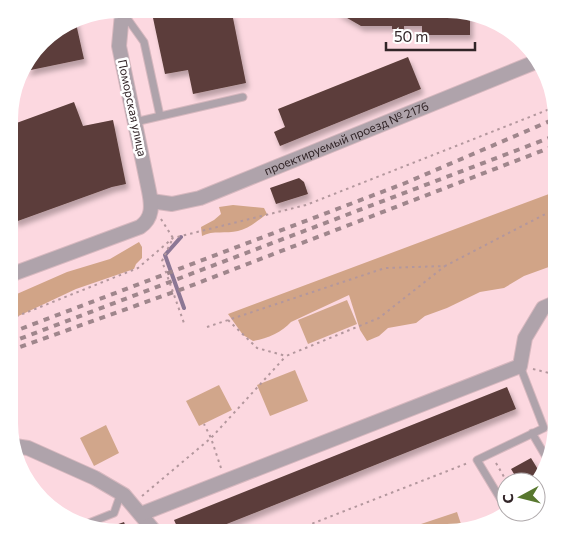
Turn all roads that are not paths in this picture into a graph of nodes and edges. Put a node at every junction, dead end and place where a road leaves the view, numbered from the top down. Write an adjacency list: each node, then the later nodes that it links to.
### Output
1 (122, 18): 6 (street, Поморская улица)
2 (126, 18): 5 (lane)
3 (531, 64): 7 (street, проектируемый проезд № 2176)
4 (243, 97): 5 (lane)
5 (160, 116): 6 (lane)
6 (135, 122): 7 (street, Поморская улица)
7 (151, 201): 8 (street)
8 (18, 273)
9 (548, 306): 10 (street)
10 (520, 366): 11 (lane); 16 (street)
11 (532, 433): 13 (lane); 14 (lane)
12 (20, 447): 15 (street)
13 (544, 454)
14 (496, 491)
15 (121, 493): 16 (street); 17 (lane)
16 (137, 509): 18 (street)
17 (94, 521)
18 (149, 524)

